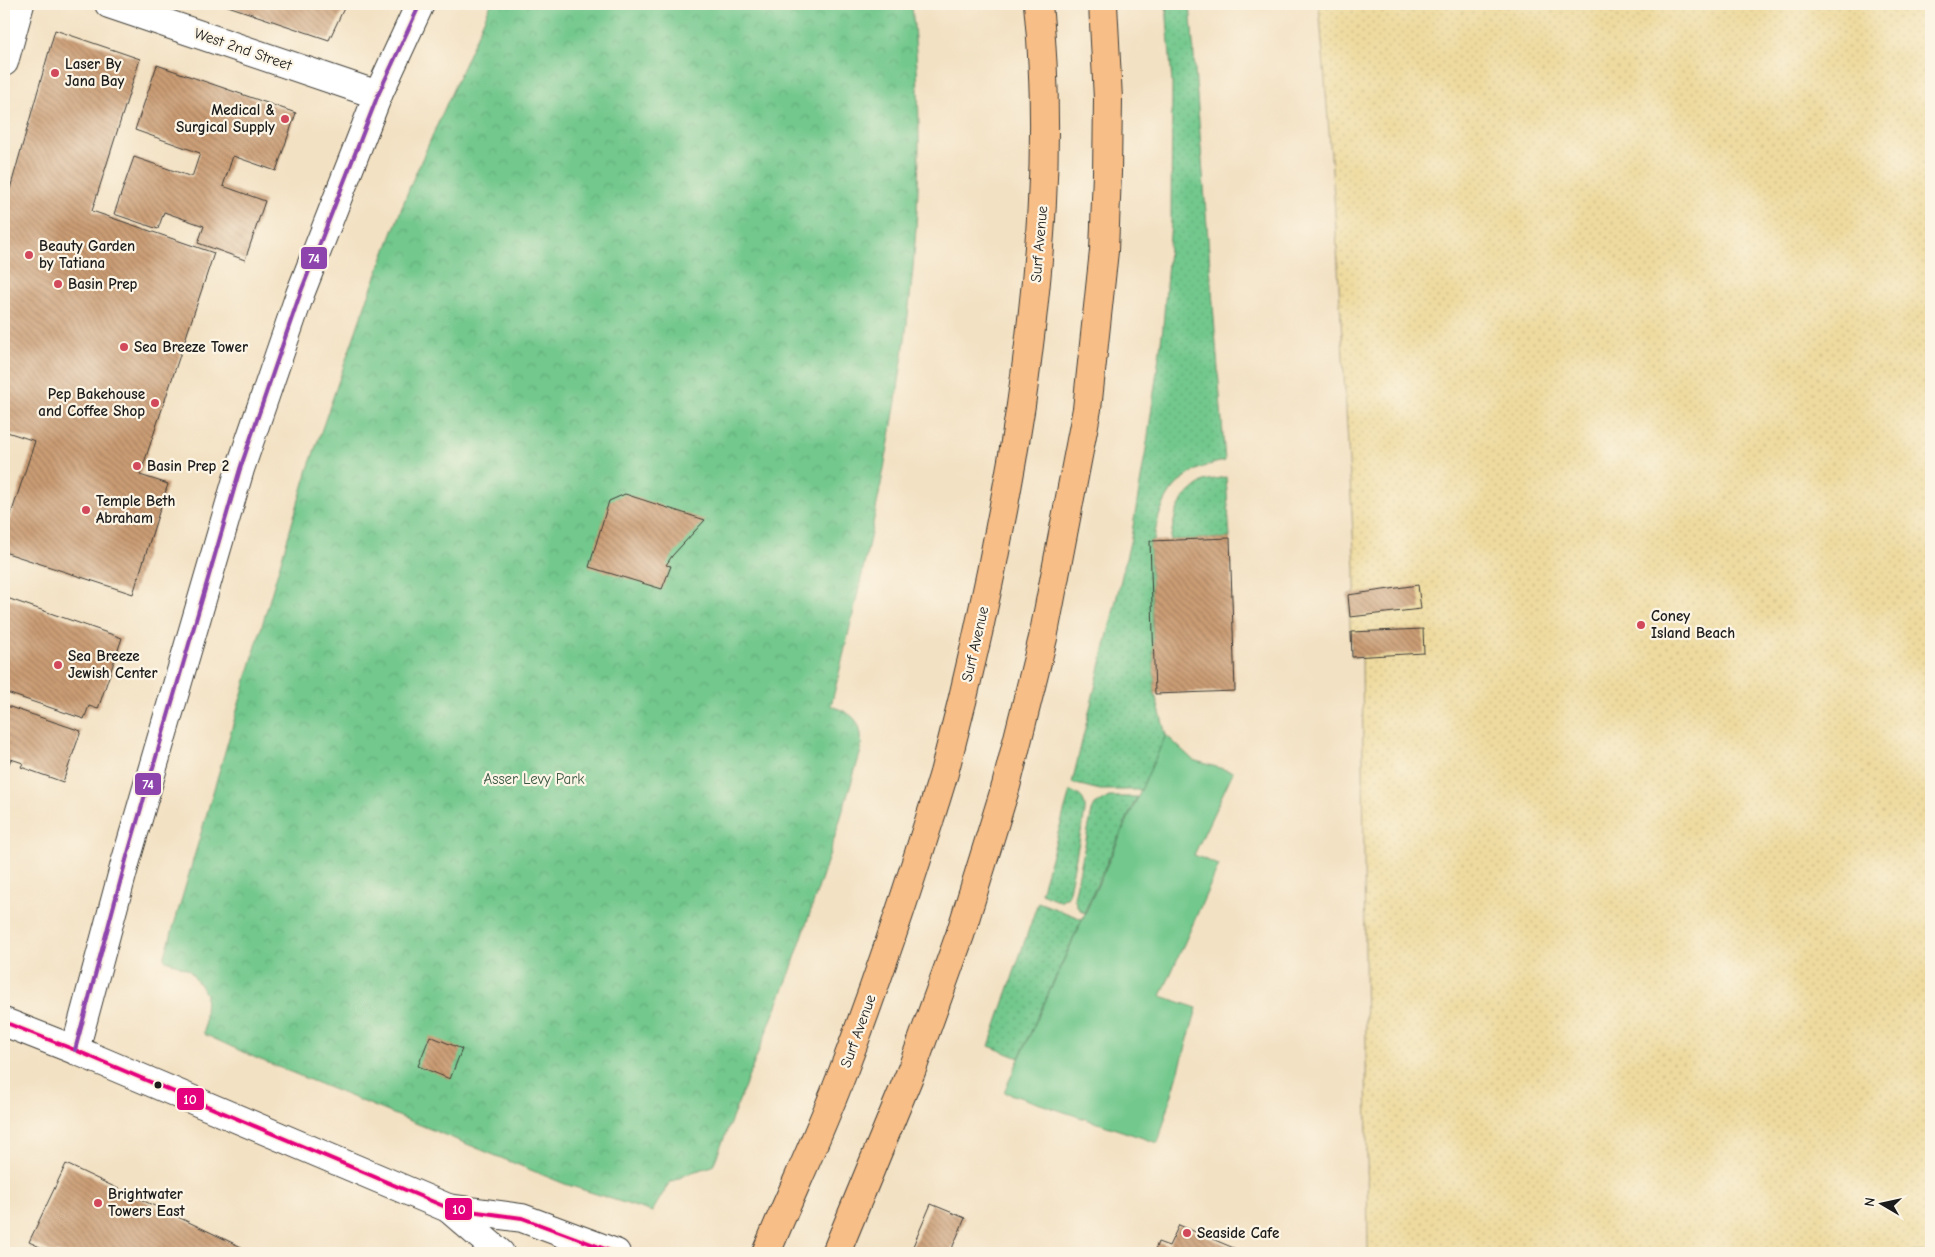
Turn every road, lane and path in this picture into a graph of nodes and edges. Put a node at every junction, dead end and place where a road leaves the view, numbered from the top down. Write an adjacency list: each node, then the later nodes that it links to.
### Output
1 (20, 4): 6 (street)
2 (109, 4): 7 (street, West 2nd Street)
3 (420, 4): 7 (street)
4 (1038, 4): 13 (main road, Surf Avenue)
5 (1103, 4): 14 (main road)
6 (4, 62)
7 (378, 95): 9 (street)
8 (4, 1022): 9 (street)
9 (75, 1050): 10 (street)
10 (448, 1208): 11 (street); 12 (street)
11 (500, 1253)
12 (616, 1253)
13 (766, 1253)
14 (836, 1253)

